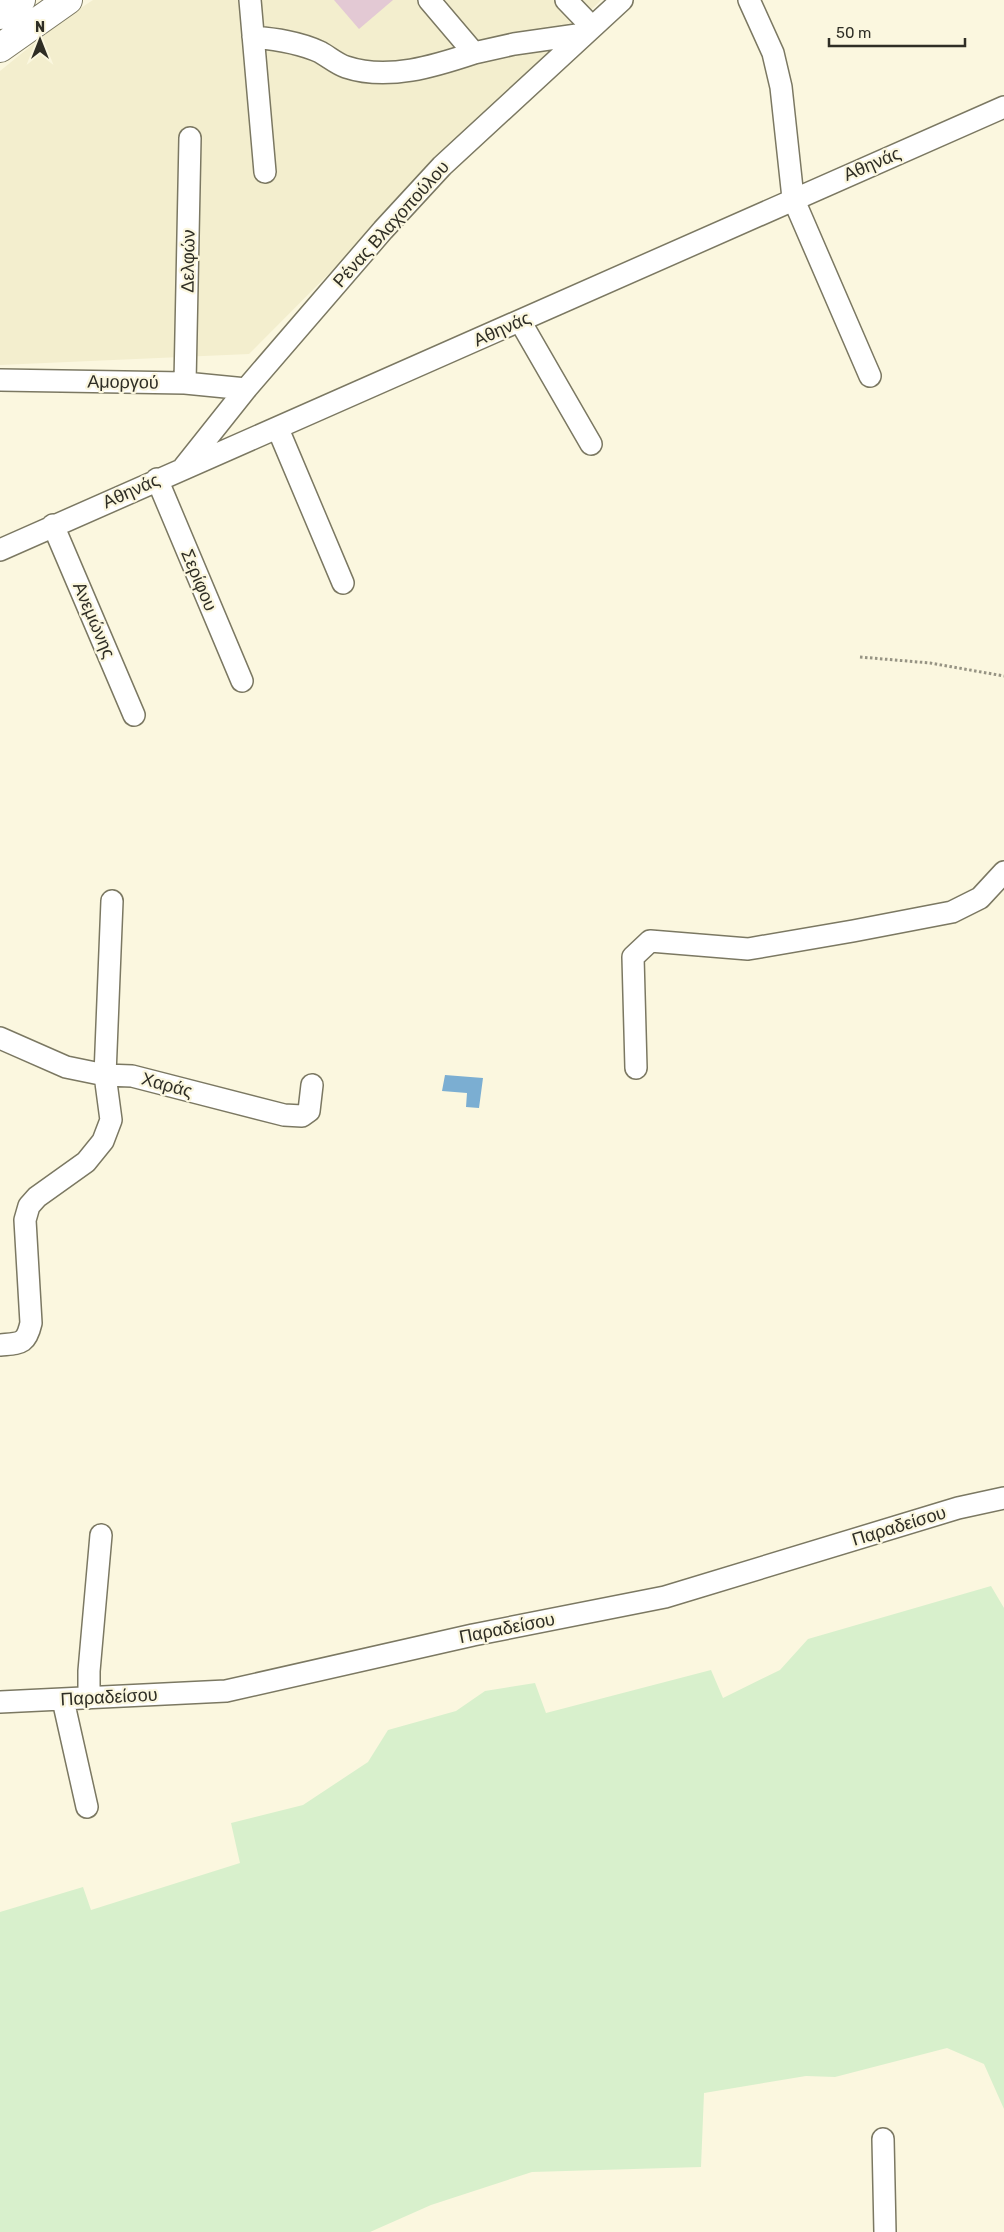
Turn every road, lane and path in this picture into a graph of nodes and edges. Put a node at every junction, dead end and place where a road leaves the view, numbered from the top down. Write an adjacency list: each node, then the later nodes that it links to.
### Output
1 (21, 0): 8 (main road)
2 (68, 0): 11 (main road)
3 (250, 0): 10 (street)
4 (429, 0): 12 (street)
5 (566, 0): 9 (street)
6 (622, 0): 9 (street, Ρένας Βλαχοπούλου)
7 (749, 0): 16 (street)
8 (0, 15)
9 (588, 30): 12 (street); 21 (street, Ρένας Βλαχοπούλου)
10 (253, 37): 12 (street); 15 (street)
11 (0, 48)
12 (474, 54)
13 (1004, 107): 16 (street, Αθηνάς)
14 (190, 138): 20 (street, Δελφών)
15 (265, 172)
16 (793, 198): 17 (street, Αθηνάς); 18 (street)
17 (520, 321): 22 (street, Αθηνάς); 23 (street)
18 (870, 376)
19 (0, 380): 20 (street, Αμοργού)
20 (185, 383): 21 (street, Αμοργού)
21 (246, 389): 24 (street, Ρένας Βλαχοπούλου)
22 (278, 429): 24 (street, Αθηνάς); 28 (street)
23 (591, 444)
24 (182, 469): 25 (street, Αθηνάς)
25 (157, 479): 26 (street, Αθηνάς); 31 (street, Σερίφου)
26 (53, 525): 27 (street, Αθηνάς); 32 (street, Ανεμώνης)
27 (0, 550)
28 (344, 583)
29 (860, 658): 30 (path)
30 (1004, 676)
31 (242, 681)
32 (134, 715)
33 (1004, 872): 36 (street)
34 (112, 901): 37 (street)
35 (0, 1038): 37 (street, Χαράς)
36 (636, 1068)
37 (105, 1074): 38 (street, Χαράς); 39 (street)
38 (312, 1085)
39 (0, 1345)
40 (1004, 1498): 42 (street, Παραδείσου)
41 (101, 1535): 42 (street)
42 (89, 1698): 43 (street, Παραδείσου)
43 (63, 1700): 44 (street, Παραδείσου); 45 (street)
44 (0, 1702)
45 (87, 1806)
46 (883, 2139): 47 (street)
47 (885, 2232)

